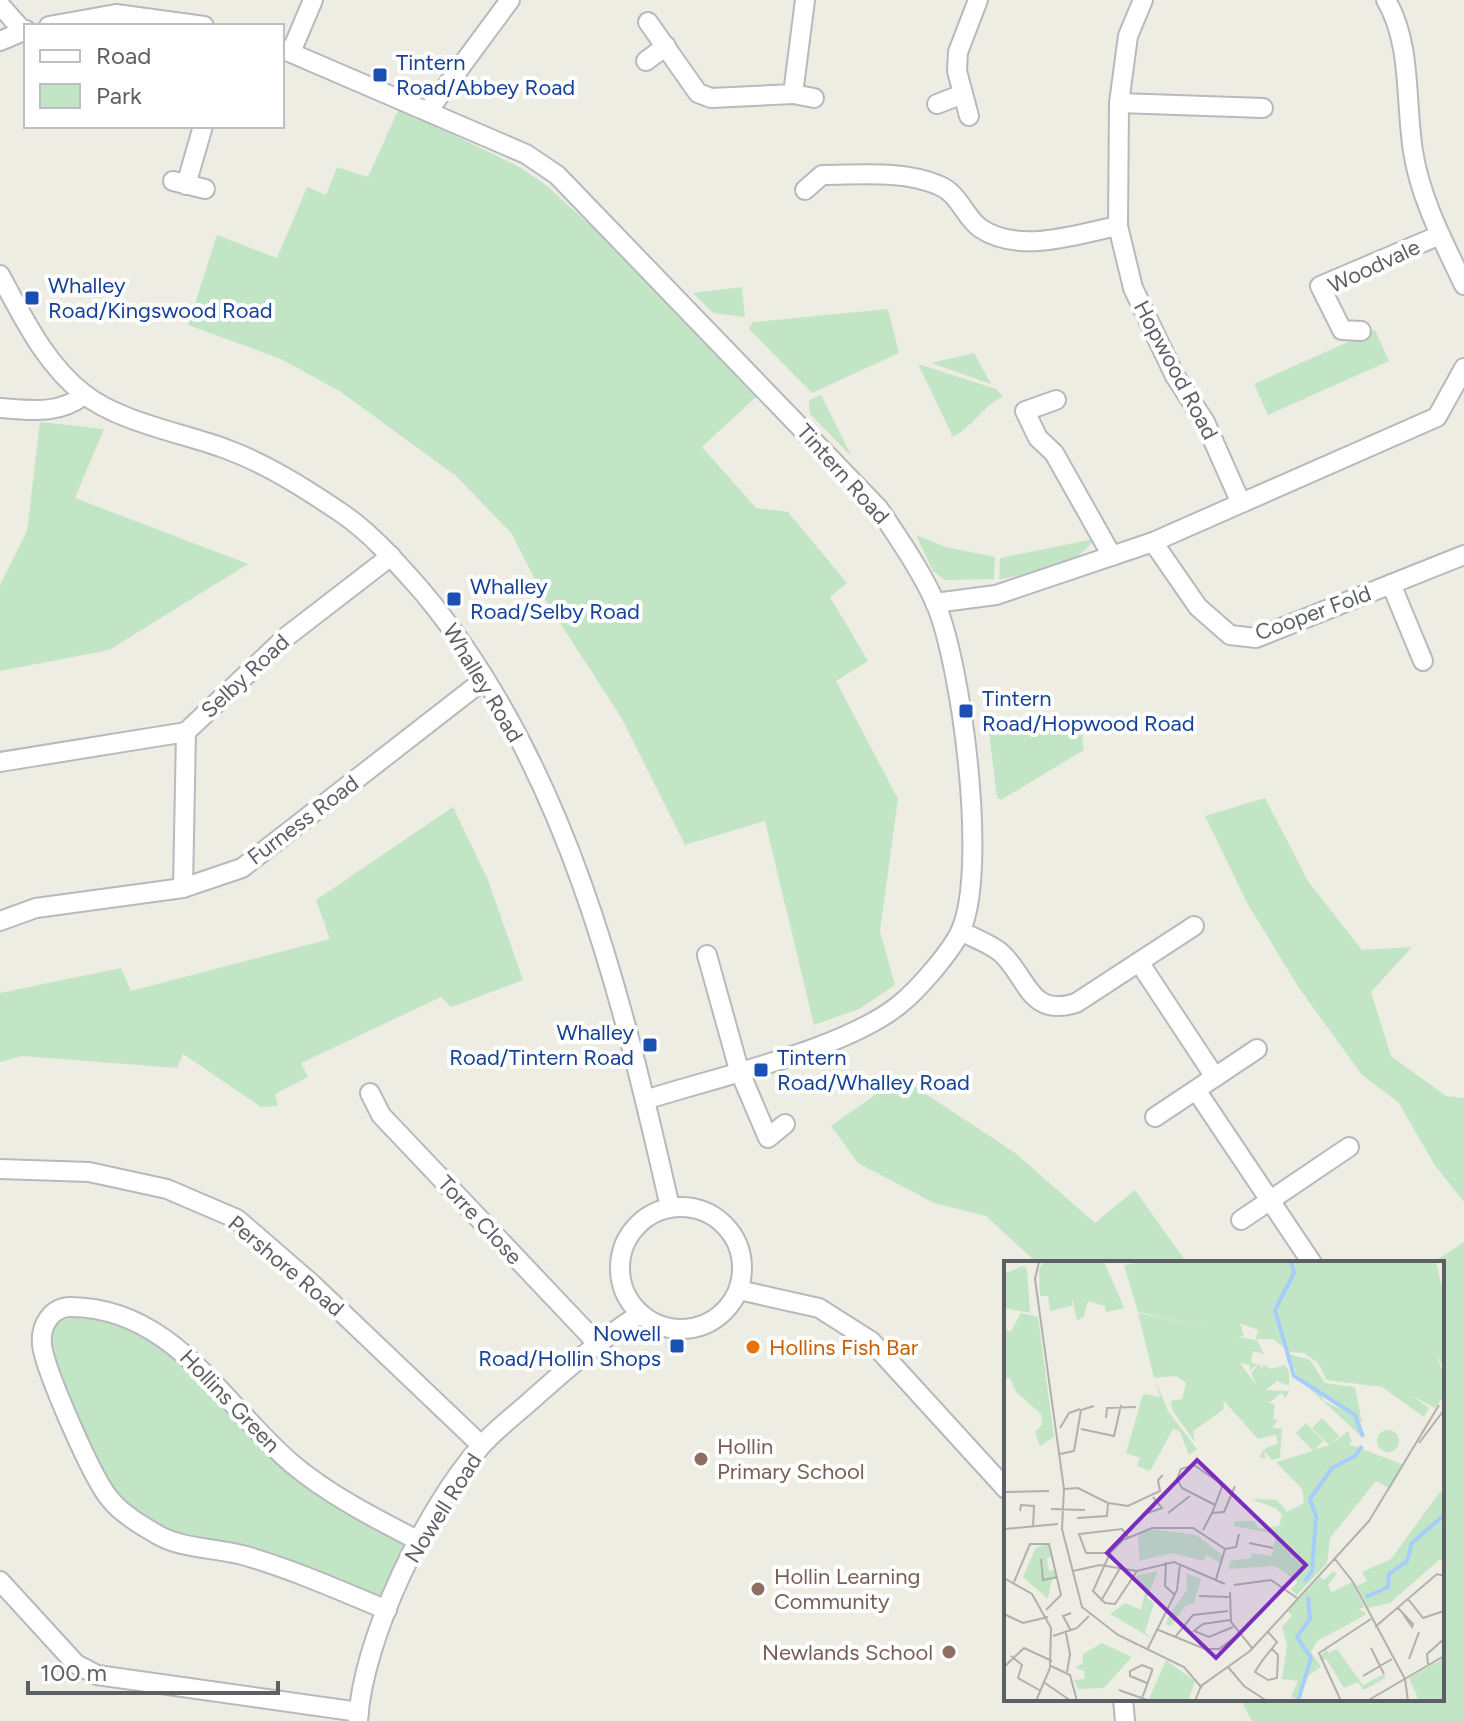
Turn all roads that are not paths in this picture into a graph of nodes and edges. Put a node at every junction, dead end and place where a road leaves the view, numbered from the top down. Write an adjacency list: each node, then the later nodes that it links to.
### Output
1 (313, 0): 14 (street)
2 (510, 0): 22 (street)
3 (805, 0): 16 (street)
4 (978, 0): 17 (street)
5 (1143, 0): 19 (street, Hopwood Road)
6 (1386, 0): 28 (street)
7 (0, 5): 11 (street)
8 (648, 22): 13 (street)
9 (60, 24): 10 (street)
10 (189, 24)
11 (24, 31): 12 (street)
12 (0, 41)
13 (666, 46): 15 (street); 16 (street)
14 (286, 50): 22 (street, Tintern Road)
15 (646, 61)
16 (793, 94): 18 (street)
17 (963, 94): 20 (street); 23 (street)
18 (814, 98)
19 (1119, 103): 21 (street); 27 (street, Hopwood Road)
20 (937, 104)
21 (1263, 108)
22 (428, 111): 42 (street, Tintern Road)
23 (969, 116)
24 (202, 128): 25 (street)
25 (188, 185)
26 (805, 190): 27 (street)
27 (1118, 226): 36 (street, Hopwood Road)
28 (1440, 235): 30 (street); 31 (street, Woodvale)
29 (0, 275): 33 (street, Whalley Road)
30 (1464, 285)
31 (1361, 331)
32 (1464, 368): 36 (street)
33 (84, 395): 35 (street); 39 (street, Whalley Road)
34 (1056, 400): 40 (street)
35 (0, 408)
36 (1240, 501): 37 (street)
37 (1153, 542): 40 (street); 41 (street, Cooper Fold)
38 (1464, 555): 41 (street, Cooper Fold)
39 (391, 556): 44 (street, Whalley Road); 45 (street, Selby Road)
40 (1112, 556): 42 (street)
41 (1391, 584): 43 (street)
42 (935, 603): 50 (street, Tintern Road)
43 (1423, 661)
44 (485, 679): 47 (street, Furness Road); 58 (street, Whalley Road)
45 (186, 732): 46 (street); 47 (street, Selby Road)
46 (0, 762)
47 (183, 888): 48 (street, Furness Road)
48 (0, 921)
49 (1194, 926): 52 (street)
50 (961, 931): 52 (street); 54 (street, Tintern Road)
51 (707, 955): 54 (street)
52 (1139, 962): 55 (street)
53 (1257, 1049): 55 (street)
54 (739, 1070): 58 (street, Tintern Road); 60 (street)
55 (1215, 1077): 56 (street)
56 (1196, 1090): 59 (street); 63 (street)
57 (370, 1093): 69 (street, Torre Close)
58 (645, 1100): 64 (street, Whalley Road)
59 (1155, 1117)
60 (785, 1124)
61 (1349, 1147): 63 (street)
62 (0, 1169): 70 (street, Pershore Road)
63 (1269, 1201): 65 (street); 66 (street)
64 (670, 1207): 67 (street); 68 (street)
65 (1241, 1220)
66 (1311, 1261)
67 (739, 1290): 68 (street); 71 (street)
68 (640, 1314): 69 (street, Nowell Road)
69 (596, 1342): 70 (street, Nowell Road)
70 (481, 1445): 72 (street, Nowell Road)
71 (1004, 1487)
72 (419, 1541): 74 (street, Nowell Road); 74 (street, Hollins Green)
73 (0, 1581): 76 (street)
74 (387, 1610): 76 (street, Nowell Road)
75 (1123, 1701): 77 (street)
76 (358, 1716)
77 (1125, 1721)

